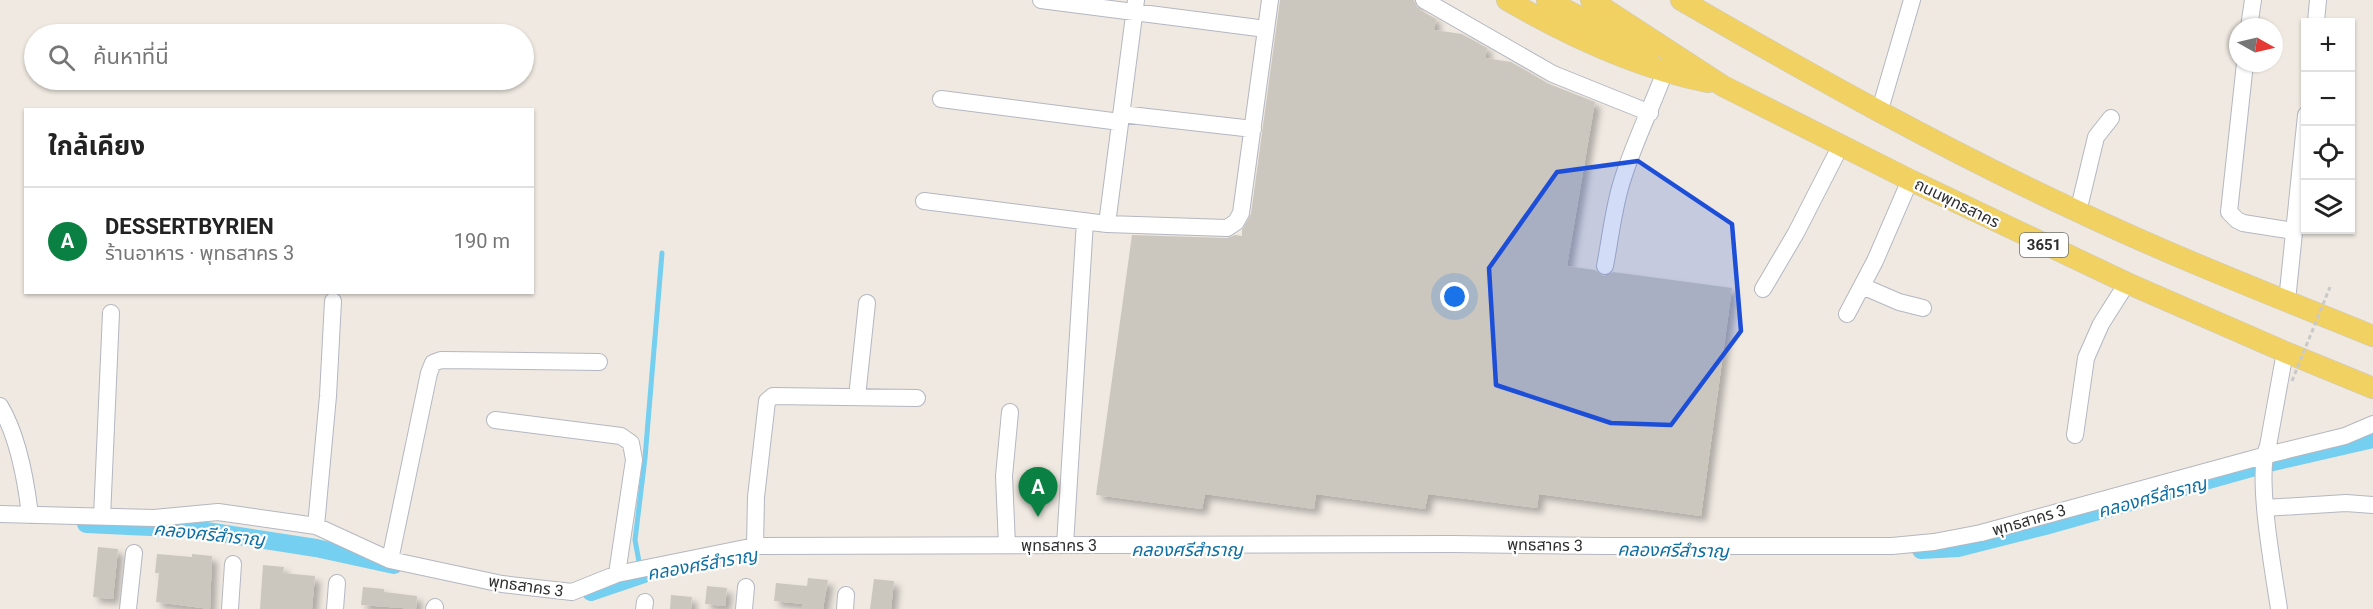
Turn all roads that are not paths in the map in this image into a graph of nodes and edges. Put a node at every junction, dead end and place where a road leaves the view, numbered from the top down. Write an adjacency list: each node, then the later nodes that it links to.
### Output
1 (1041, 0): 13 (street)
2 (1270, 0): 16 (street)
3 (1424, 0): 22 (street)
4 (1507, 0): 18 (main road)
5 (1547, 0): 20 (main road)
6 (1591, 0): 20 (main road, ถนนพุทธสาคร / 3651)
7 (1681, 0): 17 (main road, 3651)
8 (1694, 0): 17 (main road)
9 (1703, 0): 17 (main road)
10 (1912, 0): 23 (street)
11 (2253, 0): 14 (street)
12 (2318, 0): 15 (street)
13 (1135, 6): 16 (street); 24 (street)
14 (2250, 18)
15 (2316, 18)
16 (1266, 29): 27 (street)
17 (1753, 42): 23 (main road, 3651)
18 (1665, 71): 20 (main road); 22 (street)
19 (2244, 72): 34 (street)
20 (1723, 86): 28 (main road, ถนนพุทธสาคร / 3651)
21 (941, 99): 24 (street)
22 (1650, 113): 35 (street)
23 (1878, 113): 31 (main road, 3651)
24 (1120, 118): 27 (street); 33 (street)
25 (2111, 118): 31 (street)
26 (2305, 126): 34 (street)
27 (1253, 129): 33 (street)
28 (1841, 145): 29 (main road, ถนนพุทธสาคร / 3651); 38 (street)
29 (1910, 180): 36 (main road, ถนนพุทธสาคร / 3651); 37 (street)
30 (924, 201): 32 (street)
31 (2078, 212): 40 (main road, 3651)
32 (1085, 221): 33 (street); 64 (street)
33 (1107, 224)
34 (2293, 231): 40 (street)
35 (1605, 266)
36 (2127, 283): 46 (main road, ถนนพุทธสาคร / 3651); 55 (street)
37 (1862, 286): 42 (street); 44 (street)
38 (1763, 289)
39 (333, 301): 62 (street)
40 (2287, 301): 45 (main road, 3651)
41 (867, 303): 49 (street)
42 (1923, 308)
43 (111, 313): 61 (street)
44 (1847, 314)
45 (2373, 336)
46 (2285, 352): 48 (main road, ถนนพุทธสาคร / 3651); 56 (street)
47 (599, 362): 67 (street)
48 (2373, 388)
49 (857, 397): 50 (street); 65 (street)
50 (917, 398)
51 (0, 406): 60 (street)
52 (1010, 412): 63 (street)
53 (495, 420): 69 (street)
54 (2373, 424): 56 (street, พุทธสาคร 3)
55 (2075, 435)
56 (2263, 457): 57 (street); 64 (street, พุทธสาคร 3)
57 (2265, 500): 58 (street); 76 (street)
58 (2373, 505)
59 (0, 514): 60 (street, พุทธสาคร 3)
60 (30, 515): 61 (street, พุทธสาคร 3)
61 (102, 517): 62 (street, พุทธสาคร 3)
62 (315, 526): 67 (street, พุทธสาคร 3)
63 (1007, 545): 64 (street, พุทธสาคร 3); 65 (street, พุทธสาคร 3)
64 (1065, 545)
65 (755, 546): 69 (street, พุทธสาคร 3)
66 (134, 553): 72 (street)
67 (390, 560): 69 (street, พุทธสาคร 3)
68 (233, 564): 73 (street)
69 (618, 574)
70 (337, 583): 74 (street)
71 (746, 587): 75 (street)
72 (128, 609)
73 (230, 609)
74 (335, 609)
75 (744, 609)
76 (2279, 609)

